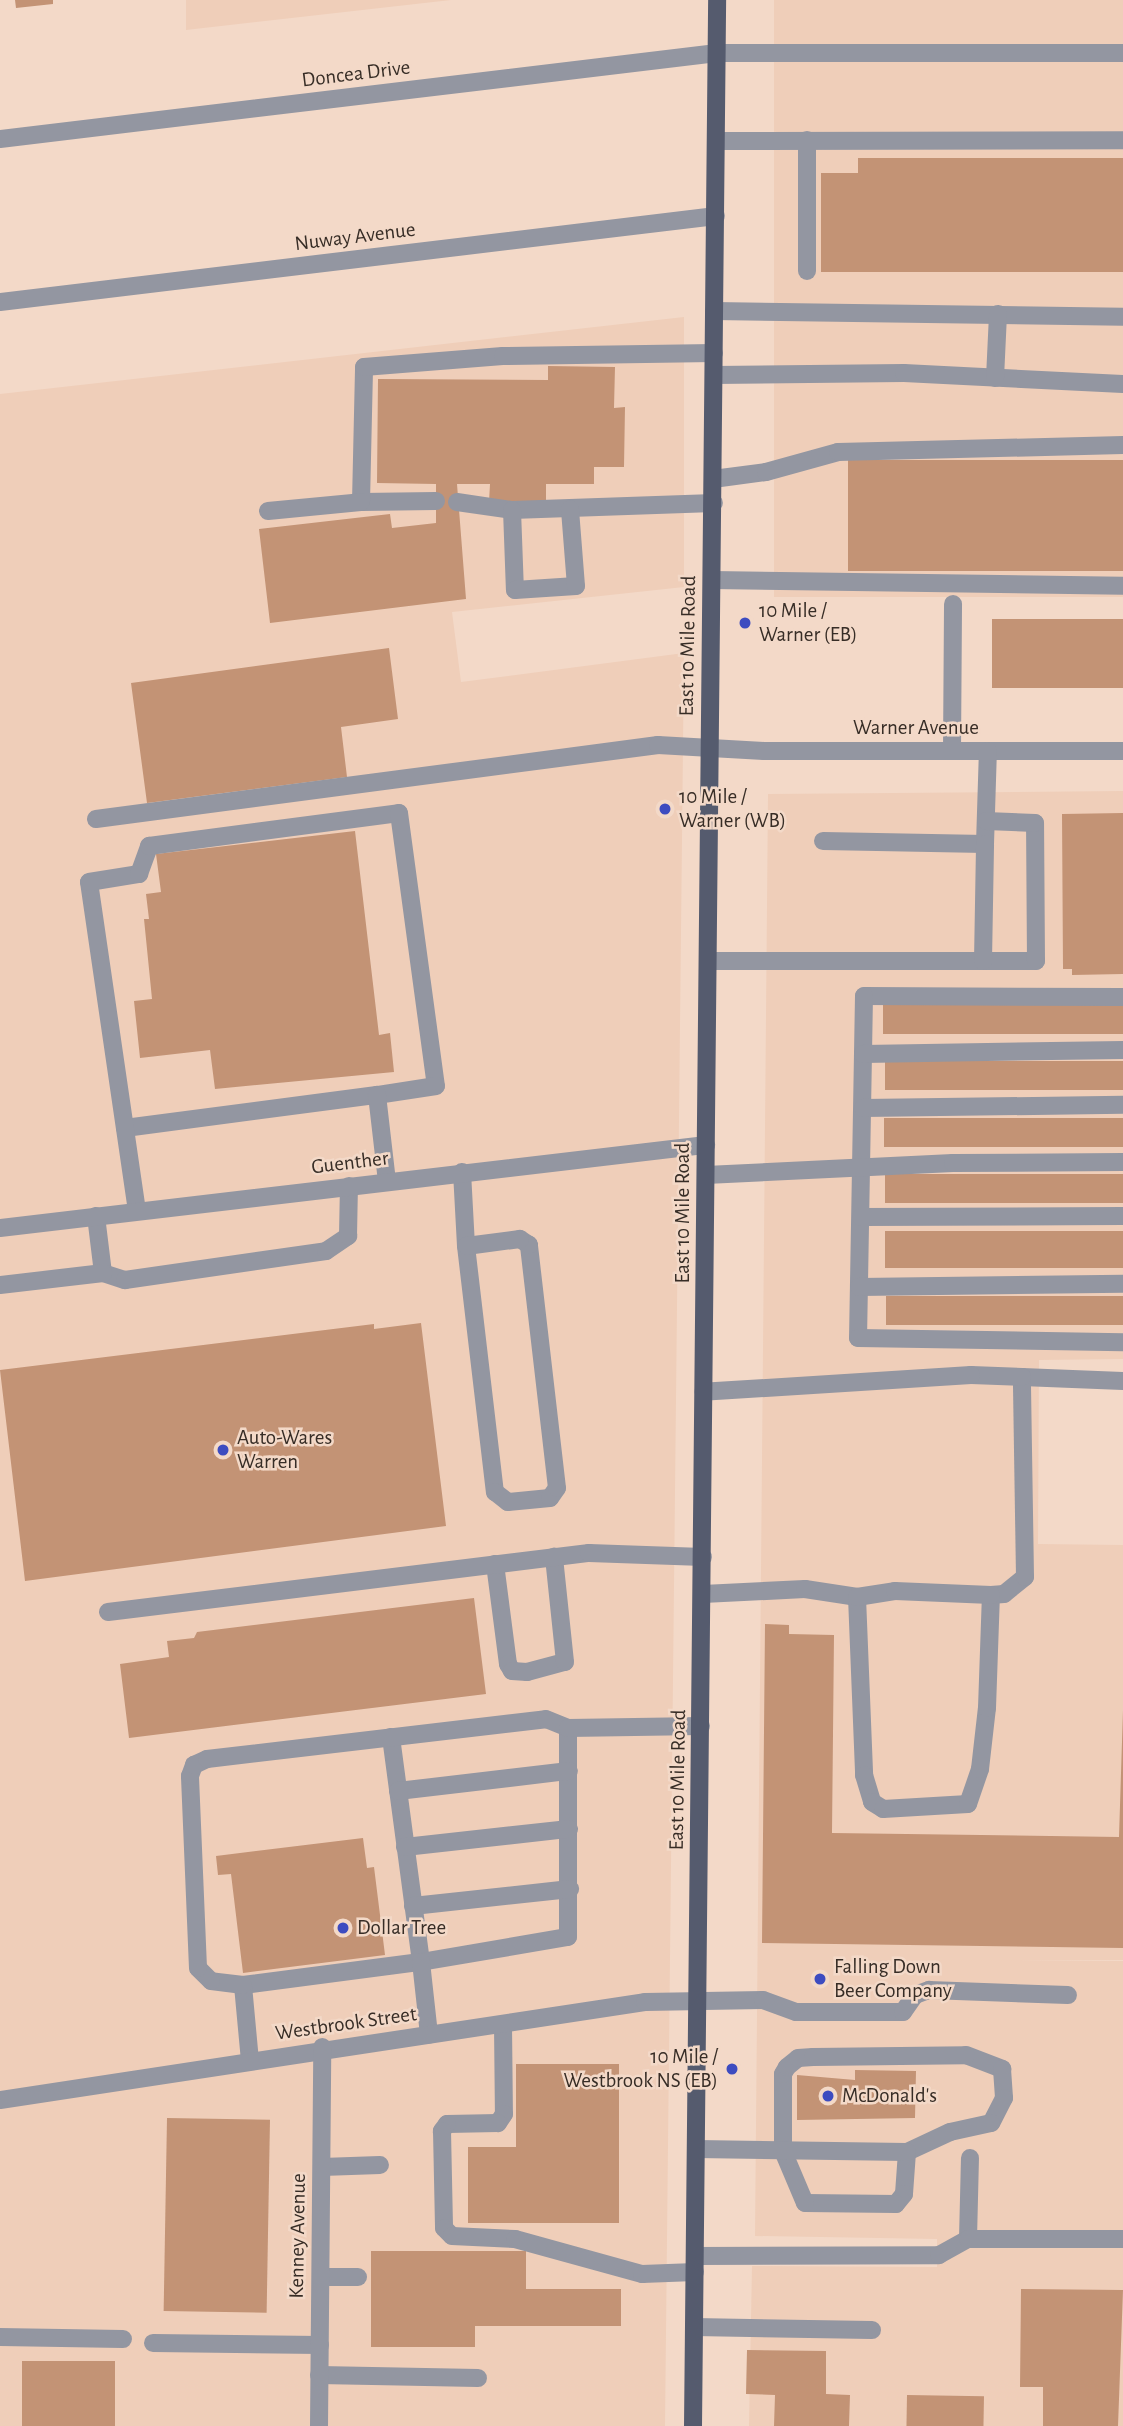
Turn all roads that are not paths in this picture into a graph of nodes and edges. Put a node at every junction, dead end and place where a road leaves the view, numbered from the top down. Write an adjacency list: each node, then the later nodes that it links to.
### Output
1 (717, 0): 3 (main road, East 10 Mile Road)
2 (1123, 52): 3 (street, Doncea Drive)
3 (717, 53): 4 (street, Doncea Drive); 7 (main road, East 10 Mile Road)
4 (0, 139)
5 (807, 140): 6 (street); 7 (street); 9 (street)
6 (1123, 140)
7 (717, 141): 8 (main road, East 10 Mile Road)
8 (716, 216): 10 (street, Nuway Avenue); 11 (main road, East 10 Mile Road)
9 (807, 271)
10 (0, 302)
11 (714, 311): 12 (street); 14 (main road, East 10 Mile Road)
12 (998, 314): 13 (street); 16 (street)
13 (1123, 317)
14 (714, 353): 15 (main road, East 10 Mile Road); 21 (street)
15 (713, 375): 16 (street); 19 (main road, East 10 Mile Road)
16 (995, 378): 17 (street)
17 (1123, 384)
18 (1123, 445): 19 (street)
19 (713, 479): 23 (main road, East 10 Mile Road)
20 (436, 501): 21 (street)
21 (360, 502): 26 (street)
22 (457, 502): 25 (street)
23 (713, 503): 24 (street); 27 (main road, East 10 Mile Road)
24 (570, 509): 25 (street); 25 (street)
25 (512, 510)
26 (268, 511)
27 (712, 580): 28 (street); 30 (main road, East 10 Mile Road)
28 (1123, 586)
29 (953, 604): 31 (street)
30 (710, 749): 31 (street, Warner Avenue); 34 (street, Warner Avenue); 38 (main road, East 10 Mile Road)
31 (952, 751): 32 (street, Warner Avenue)
32 (988, 751): 33 (street, Warner Avenue); 35 (street)
33 (1123, 751)
34 (96, 819)
35 (986, 821): 37 (street); 39 (street)
36 (823, 841): 37 (street)
37 (985, 844): 39 (street)
38 (709, 961): 39 (street); 47 (main road, East 10 Mile Road)
39 (984, 961)
40 (1123, 997): 42 (street)
41 (1123, 1050): 42 (street)
42 (863, 1054): 45 (street)
43 (377, 1095): 46 (street); 46 (street); 52 (street)
44 (1123, 1105): 45 (street)
45 (863, 1108): 49 (street)
46 (125, 1128): 54 (street)
47 (706, 1145): 50 (street, Guenther); 51 (main road, East 10 Mile Road)
48 (1123, 1162): 49 (street)
49 (863, 1166): 51 (street); 57 (street)
50 (462, 1172): 52 (street, Guenther); 59 (street)
51 (706, 1174): 67 (main road, East 10 Mile Road)
52 (387, 1181): 53 (street, Guenther)
53 (349, 1186): 54 (street, Guenther); 60 (street)
54 (137, 1211): 55 (street, Guenther)
55 (96, 1216): 58 (street, Guenther); 60 (street)
56 (1123, 1216): 57 (street)
57 (861, 1217): 63 (street)
58 (0, 1228)
59 (466, 1246): 59 (street)
60 (103, 1273): 62 (street)
61 (1123, 1284): 63 (street)
62 (0, 1285)
63 (859, 1287): 64 (street)
64 (1123, 1342)
65 (1022, 1377): 66 (street); 67 (street); 72 (street)
66 (1123, 1381)
67 (704, 1392): 69 (main road, East 10 Mile Road)
68 (554, 1557): 69 (street); 70 (street); 70 (street)
69 (703, 1557): 71 (main road, East 10 Mile Road)
70 (495, 1564): 74 (street)
71 (702, 1594): 73 (street); 75 (main road, East 10 Mile Road)
72 (991, 1595): 73 (street); 73 (street)
73 (857, 1597)
74 (108, 1612)
75 (701, 1726): 76 (street); 87 (main road, East 10 Mile Road)
76 (568, 1728): 77 (street); 78 (street)
77 (391, 1737): 79 (street); 85 (street)
78 (569, 1771): 79 (street); 80 (street)
79 (398, 1791): 81 (street)
80 (569, 1829): 81 (street); 82 (street)
81 (405, 1847): 83 (street)
82 (570, 1889): 83 (street); 84 (street)
83 (413, 1906): 84 (street)
84 (421, 1962): 85 (street); 89 (street)
85 (243, 1986): 91 (street)
86 (1068, 1994): 87 (street, Westbrook Street)
87 (698, 1998): 88 (street, Westbrook Street); 93 (main road, East 10 Mile Road)
88 (503, 2025): 89 (street, Westbrook Street); 101 (street)
89 (429, 2035): 90 (street, Westbrook Street)
90 (322, 2047): 91 (street, Westbrook Street); 98 (street, Kenney Avenue)
91 (250, 2061): 92 (street, Westbrook Street)
92 (0, 2100)
93 (696, 2149): 94 (street); 101 (main road, East 10 Mile Road)
94 (783, 2151): 95 (street); 95 (street); 95 (street)
95 (907, 2152)
96 (970, 2158): 99 (street)
97 (380, 2165): 98 (street)
98 (322, 2167): 102 (street, Kenney Avenue)
99 (968, 2239): 100 (street); 101 (street)
100 (1123, 2239)
101 (695, 2264): 104 (main road, East 10 Mile Road)
102 (321, 2277): 103 (street); 109 (street, Kenney Avenue)
103 (358, 2277)
104 (694, 2327): 105 (street); 113 (main road, East 10 Mile Road)
105 (872, 2330)
106 (0, 2337): 107 (street)
107 (123, 2339)
108 (153, 2343): 109 (street)
109 (320, 2345): 110 (street, Kenney Avenue)
110 (319, 2375): 111 (street); 112 (street, Kenney Avenue)
111 (478, 2378)
112 (319, 2426)
113 (693, 2426)

